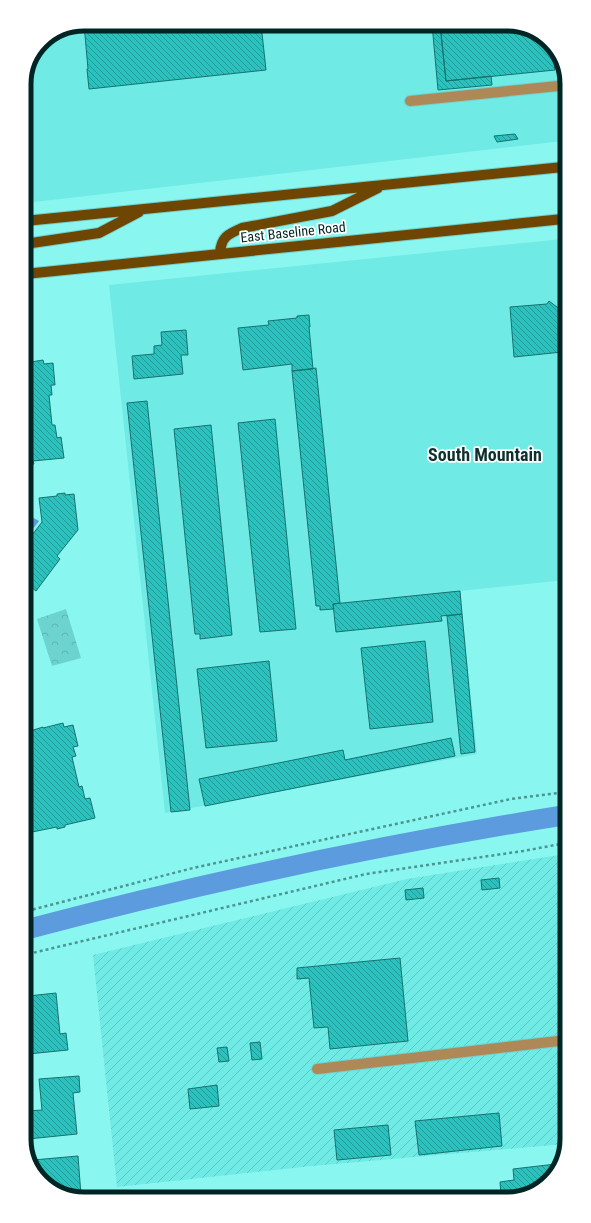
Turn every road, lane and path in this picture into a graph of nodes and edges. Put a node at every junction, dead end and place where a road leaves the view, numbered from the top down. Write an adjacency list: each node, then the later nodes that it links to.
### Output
1 (560, 85): 2 (lane)
2 (410, 101)
3 (560, 167): 4 (main road)
4 (383, 185): 5 (main road); 9 (main road)
5 (145, 209): 7 (main road); 8 (main road)
6 (560, 219): 9 (main road, East Baseline Road)
7 (31, 220)
8 (31, 243)
9 (220, 253): 10 (main road, East Baseline Road)
10 (31, 273)
11 (560, 793): 13 (path)
12 (560, 844): 14 (path)
13 (31, 911)
14 (31, 953)
15 (560, 1041): 16 (lane)
16 (317, 1069)

